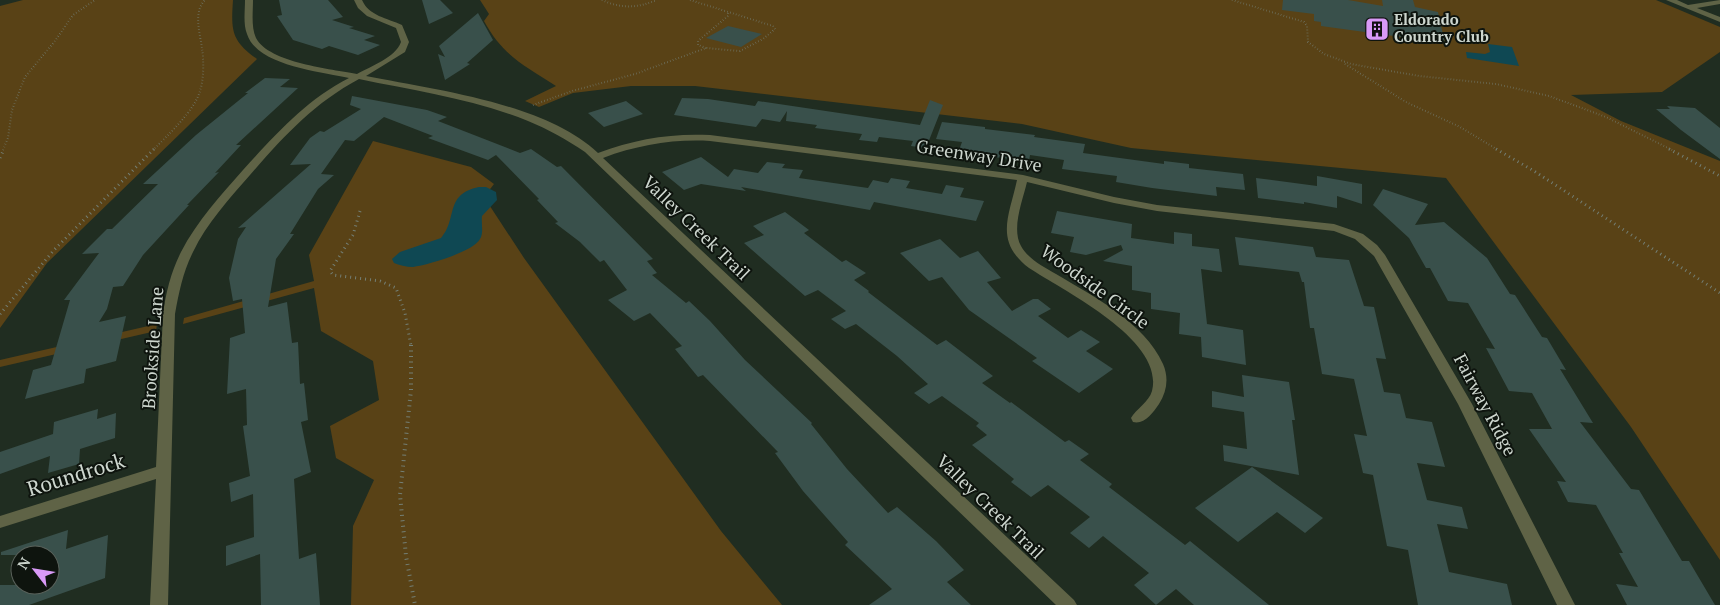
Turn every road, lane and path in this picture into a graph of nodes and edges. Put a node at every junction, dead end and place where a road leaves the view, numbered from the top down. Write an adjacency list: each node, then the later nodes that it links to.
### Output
1 (95, 0): 19 (path)
2 (205, 0): 25 (path)
3 (249, 0): 16 (street, Valley Creek Trail)
4 (358, 0): 16 (street, Brookside Lane)
5 (602, 0): 6 (path)
6 (657, 0)
7 (690, 0): 12 (path)
8 (1232, 0): 15 (path)
9 (1670, 0): 11 (street)
10 (1720, 2): 11 (street)
11 (1687, 7): 13 (street)
12 (728, 12): 14 (path); 14 (path)
13 (1720, 20)
14 (706, 48): 17 (path)
15 (1338, 60): 20 (path); 24 (path)
16 (356, 76): 17 (street, Valley Creek Trail); 27 (street, Brookside Lane)
17 (522, 114): 18 (street, Valley Creek Trail)
18 (597, 157): 21 (street, Greenway Drive); 31 (street, Valley Creek Trail)
19 (0, 158)
20 (1720, 176)
21 (1023, 178): 23 (street, Greenway Drive); 26 (street, Woodside Circle)
22 (360, 211): 30 (path)
23 (1356, 233): 32 (street, Fairway Ridge)
24 (1720, 293)
25 (0, 314)
26 (1138, 418)
27 (164, 470): 28 (street, Roundrock); 29 (street, Brookside Lane)
28 (0, 522)
29 (159, 605)
30 (415, 605)
31 (1068, 605)
32 (1566, 605)

